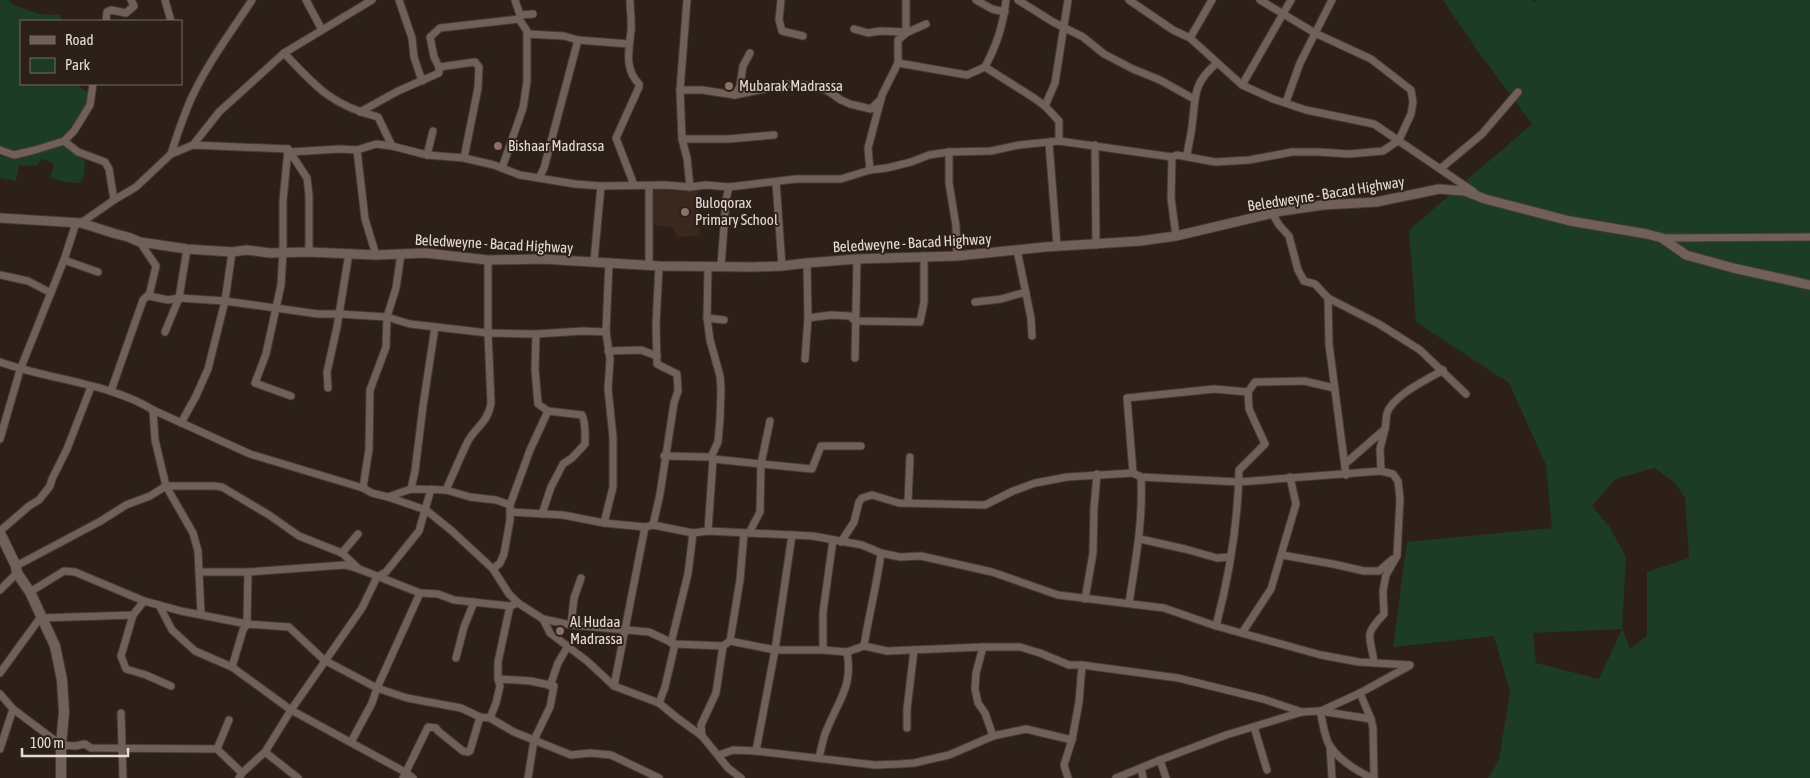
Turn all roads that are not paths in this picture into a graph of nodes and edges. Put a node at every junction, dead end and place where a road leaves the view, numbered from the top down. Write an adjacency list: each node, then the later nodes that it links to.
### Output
1 (131, 0): 25 (street)
2 (165, 0): 26 (street)
3 (252, 0): 69 (street)
4 (306, 0): 30 (street)
5 (372, 0): 30 (street)
6 (399, 0): 44 (street)
7 (515, 0): 24 (street)
8 (630, 0): 37 (street)
9 (687, 0): 47 (street)
10 (781, 0): 34 (street)
11 (906, 0): 31 (street)
12 (976, 0): 21 (street)
13 (1006, 0): 21 (street)
14 (1018, 0): 28 (street)
15 (1068, 0): 28 (street)
16 (1129, 0): 35 (street)
17 (1212, 0): 35 (street)
18 (1260, 0): 22 (street)
19 (1290, 0): 22 (street)
20 (1332, 0): 32 (street)
21 (1005, 12): 43 (street)
22 (1283, 12): 32 (street); 46 (street)
23 (533, 14): 24 (street)
24 (519, 17): 33 (street); 42 (street)
25 (106, 20)
26 (171, 20)
27 (926, 24): 31 (street)
28 (1063, 27): 51 (street); 53 (street)
29 (854, 29): 31 (street)
30 (322, 30): 39 (street)
31 (906, 32): 40 (street)
32 (1315, 33): 52 (street); 58 (street)
33 (527, 34): 36 (street); 74 (street)
34 (803, 36)
35 (1190, 38): 41 (street)
36 (578, 40): 37 (street); 77 (street)
37 (629, 44): 79 (street)
38 (750, 53): 49 (street)
39 (284, 54): 54 (street); 62 (street)
40 (898, 63): 43 (street); 50 (street)
41 (1217, 63): 46 (street); 51 (street)
42 (439, 67): 44 (street); 73 (street)
43 (986, 67): 53 (street)
44 (422, 81): 54 (street)
45 (93, 85): 59 (street)
46 (1242, 85): 52 (street)
47 (680, 90): 49 (street); 57 (street)
48 (1518, 92): 75 (street)
49 (735, 95): 50 (street)
50 (881, 99): 76 (street)
51 (1194, 99): 72 (street)
52 (1286, 102): 58 (street)
53 (1045, 106): 60 (street)
54 (360, 112): 63 (street)
55 (433, 131): 70 (street)
56 (774, 135): 57 (street)
57 (682, 139): 82 (street)
58 (1399, 140): 72 (street); 75 (street)
59 (64, 141): 65 (street); 85 (street)
60 (1059, 141): 61 (street); 64 (street)
61 (1049, 143): 68 (street); 94 (street)
62 (193, 145): 67 (street); 69 (street)
63 (392, 146): 66 (street); 70 (street)
64 (1095, 146): 71 (street); 93 (street)
65 (0, 150)
66 (358, 150): 67 (street); 102 (street)
67 (289, 151): 98 (street); 99 (street)
68 (949, 152): 76 (street); 104 (street)
69 (171, 154): 85 (street)
70 (427, 155): 73 (street)
71 (1172, 156): 72 (street); 89 (street)
72 (1187, 156)
73 (464, 158): 74 (street)
74 (502, 168): 77 (street)
75 (1440, 169): 84 (street)
76 (870, 170): 78 (street)
77 (539, 178): 80 (street)
78 (776, 182): 83 (street); 114 (street)
79 (634, 185): 80 (street); 81 (street)
80 (601, 186): 108 (street)
81 (649, 186): 82 (street); 111 (street)
82 (690, 187): 83 (street)
83 (729, 187): 113 (street)
84 (1485, 199): 86 (street, Beledweyne - Bacad Highway); 91 (street, Beledweyne - Bacad Highway)
85 (114, 200): 88 (street)
86 (1272, 213): 89 (street, Beledweyne - Bacad Highway); 123 (street)
87 (0, 218): 88 (street, Beledweyne - Bacad Highway)
88 (78, 223): 92 (street, Beledweyne - Bacad Highway); 106 (street)
89 (1176, 236): 93 (street, Beledweyne - Bacad Highway)
90 (1810, 237): 91 (street)
91 (1662, 238): 118 (street, Beledweyne - Bacad Highway)
92 (140, 242): 95 (street, Beledweyne - Bacad Highway); 121 (street)
93 (1096, 245): 94 (street, Beledweyne - Bacad Highway)
94 (1057, 246): 96 (street, Beledweyne - Bacad Highway)
95 (187, 249): 97 (street, Beledweyne - Bacad Highway); 122 (street)
96 (1017, 250): 104 (street, Beledweyne - Bacad Highway); 119 (street)
97 (232, 252): 98 (street, Beledweyne - Bacad Highway); 124 (street)
98 (283, 252): 99 (street, Beledweyne - Bacad Highway); 126 (street)
99 (310, 252): 100 (street, Beledweyne - Bacad Highway)
100 (349, 254): 102 (street, Beledweyne - Bacad Highway); 127 (street)
101 (401, 254): 102 (street, Beledweyne - Bacad Highway); 107 (street, Beledweyne - Bacad Highway); 128 (street)
102 (376, 255)
103 (924, 256): 104 (street, Beledweyne - Bacad Highway); 105 (street, Beledweyne - Bacad Highway); 132 (street)
104 (957, 256)
105 (858, 259): 110 (street, Beledweyne - Bacad Highway); 132 (street)
106 (64, 260): 116 (street); 120 (street)
107 (488, 260): 108 (street, Beledweyne - Bacad Highway); 136 (street)
108 (594, 261): 109 (street, Beledweyne - Bacad Highway)
109 (609, 262): 111 (street, Beledweyne - Bacad Highway); 135 (street)
110 (807, 263): 114 (street, Beledweyne - Bacad Highway); 130 (street)
111 (649, 265): 112 (street, Beledweyne - Bacad Highway)
112 (659, 266): 115 (street, Beledweyne - Bacad Highway); 140 (street)
113 (721, 266): 114 (street, Beledweyne - Bacad Highway); 115 (street, Beledweyne - Bacad Highway)
114 (782, 266)
115 (708, 267): 129 (street)
116 (98, 272)
117 (0, 275): 120 (street)
118 (1810, 285)
119 (1026, 292): 125 (street); 138 (street)
120 (52, 294): 144 (street)
121 (149, 296): 122 (street); 149 (street)
122 (179, 298): 124 (street); 134 (street)
123 (1328, 298): 145 (street); 148 (street)
124 (225, 301): 126 (street); 156 (street)
125 (975, 302)
126 (276, 308): 127 (street); 152 (street)
127 (339, 314): 128 (street); 147 (street)
128 (387, 317): 133 (street); 173 (street)
129 (707, 318): 131 (street); 162 (street)
130 (808, 318): 132 (street); 141 (street)
131 (724, 320)
132 (855, 320): 142 (street)
133 (435, 327): 136 (street); 174 (street)
134 (165, 332)
135 (606, 332): 137 (street); 139 (street)
136 (488, 333): 137 (street); 176 (street)
137 (536, 334): 154 (street)
138 (1032, 336)
139 (608, 351): 140 (street); 182 (street)
140 (656, 356): 160 (street)
141 (805, 358)
142 (854, 358)
143 (0, 362): 144 (street)
144 (20, 370): 146 (street); 158 (street)
145 (1443, 370): 151 (street); 157 (street)
146 (91, 387): 149 (street); 186 (street)
147 (328, 388)
148 (1334, 388): 150 (street); 163 (street)
149 (111, 391): 153 (street)
150 (1248, 392): 166 (street); 171 (street)
151 (1466, 394)
152 (291, 396)
153 (153, 410): 156 (street); 172 (street)
154 (548, 411): 179 (street); 181 (street)
155 (770, 421): 164 (street)
156 (181, 423): 173 (street)
157 (1385, 429): 163 (street); 165 (street)
158 (0, 439)
159 (861, 446): 164 (street)
160 (664, 456): 162 (street); 183 (street)
161 (910, 457): 178 (street)
162 (712, 458): 164 (street); 185 (street)
163 (1346, 463): 168 (street)
164 (760, 464): 188 (street)
165 (1381, 472): 168 (street); 197 (street)
166 (1133, 473): 167 (street); 169 (street)
167 (1097, 474): 178 (street); 209 (street)
168 (1346, 475): 170 (street)
169 (1142, 476): 171 (street); 191 (street)
170 (1290, 477): 171 (street); 196 (street)
171 (1239, 482): 198 (street)
172 (166, 486): 194 (street); 199 (street); 202 (street)
173 (363, 488): 177 (street)
174 (411, 489): 175 (street); 177 (street)
175 (432, 489): 176 (street); 180 (street)
176 (446, 490): 179 (street)
177 (388, 497): 180 (street)
178 (908, 502): 193 (street)
179 (510, 509): 181 (street); 201 (street)
180 (426, 510): 201 (street); 204 (street)
181 (542, 514): 182 (street)
182 (604, 523): 184 (street)
183 (653, 525): 184 (street); 187 (street)
184 (645, 527): 223 (street)
185 (708, 531): 187 (street); 188 (street)
186 (0, 532): 199 (main road)
187 (693, 533): 226 (street)
188 (746, 533): 190 (street); 225 (street)
189 (358, 534): 194 (street)
190 (792, 535): 192 (street); 231 (street)
191 (1140, 539): 198 (street); 213 (street)
192 (832, 540): 193 (street); 232 (street)
193 (842, 542): 195 (street)
194 (342, 553): 200 (street)
195 (881, 553): 209 (street); 229 (street)
196 (1282, 555): 197 (street); 224 (street)
197 (1397, 556): 237 (street)
198 (1230, 557): 222 (street)
199 (16, 569): 206 (street); 207 (main road)
200 (359, 569): 203 (street); 204 (street)
201 (493, 569): 212 (street)
202 (199, 572): 203 (street); 216 (street)
203 (248, 572): 220 (street)
204 (377, 577): 208 (street); 236 (street)
205 (581, 578): 221 (street)
206 (0, 590)
207 (30, 592): 210 (street); 218 (main road)
208 (420, 593): 211 (street); 245 (street)
209 (1085, 599): 213 (street)
210 (144, 601): 214 (street); 217 (street)
211 (474, 602): 215 (street); 235 (street)
212 (518, 603): 215 (street); 219 (street)
213 (1129, 603): 222 (street)
214 (159, 605): 216 (street); 239 (street)
215 (510, 606): 241 (street)
216 (201, 614): 220 (street)
217 (133, 615): 218 (street); 242 (street)
218 (40, 618): 240 (street); 265 (main road)
219 (543, 619): 221 (street); 227 (street)
220 (247, 624): 236 (street); 239 (street)
221 (571, 625): 223 (street)
222 (1216, 626): 224 (street)
223 (627, 629): 226 (street); 244 (street)
224 (1242, 633): 237 (street)
225 (730, 642): 228 (street); 231 (street)
226 (673, 643): 228 (street); 248 (street)
227 (568, 646): 243 (street); 244 (street)
228 (724, 646): 260 (street)
229 (864, 646): 233 (street); 234 (street)
230 (983, 647): 233 (street); 238 (street); 261 (street)
231 (775, 650): 232 (street); 270 (street)
232 (823, 650): 234 (street)
233 (914, 650): 259 (street)
234 (847, 652): 273 (street)
235 (456, 658)
236 (324, 660): 245 (street); 250 (street)
237 (1374, 663): 246 (street)
238 (1082, 665): 252 (street); 263 (street)
239 (232, 667): 250 (street)
240 (0, 673)
241 (498, 679): 243 (street); 255 (street)
242 (171, 686)
243 (550, 686): 262 (street)
244 (614, 686): 248 (street)
245 (377, 688): 254 (street); 264 (street)
246 (1360, 693): 251 (street); 256 (street)
247 (0, 694): 249 (street)
248 (659, 703): 260 (street)
249 (13, 709): 265 (street); 268 (street)
250 (291, 710): 264 (street); 271 (street)
251 (1320, 711): 252 (street); 256 (street); 266 (street)
252 (1302, 712): 258 (street)
253 (121, 713): 267 (street)
254 (480, 716): 255 (street); 279 (street)
255 (490, 718): 262 (street)
256 (1371, 719): 292 (street)
257 (229, 720): 269 (street)
258 (1254, 727): 274 (street); 276 (street)
259 (907, 728)
260 (702, 736): 272 (street)
261 (993, 736): 263 (street); 273 (street)
262 (534, 740): 277 (street); 284 (street)
263 (1072, 740): 287 (street)
264 (351, 742): 279 (street)
265 (61, 745): 267 (street); 280 (main road)
266 (1330, 746): 291 (street); 292 (street)
267 (121, 748): 269 (street); 281 (street)
268 (0, 749)
269 (217, 749): 278 (street)
270 (756, 751): 272 (street); 273 (street)
271 (265, 752): 278 (street); 282 (street)
272 (719, 755): 286 (street)
273 (819, 757)
274 (1160, 760): 275 (street); 290 (street)
275 (1141, 768): 288 (street); 289 (street)
276 (1267, 770)
277 (645, 774): 285 (street)
278 (241, 775)
279 (404, 775): 283 (street)
280 (61, 778)
281 (123, 778)
282 (298, 778)
283 (413, 778)
284 (528, 778)
285 (659, 778)
286 (742, 778)
287 (1068, 778)
288 (1116, 778)
289 (1142, 778)
290 (1166, 778)
291 (1332, 778)
292 (1373, 778)

